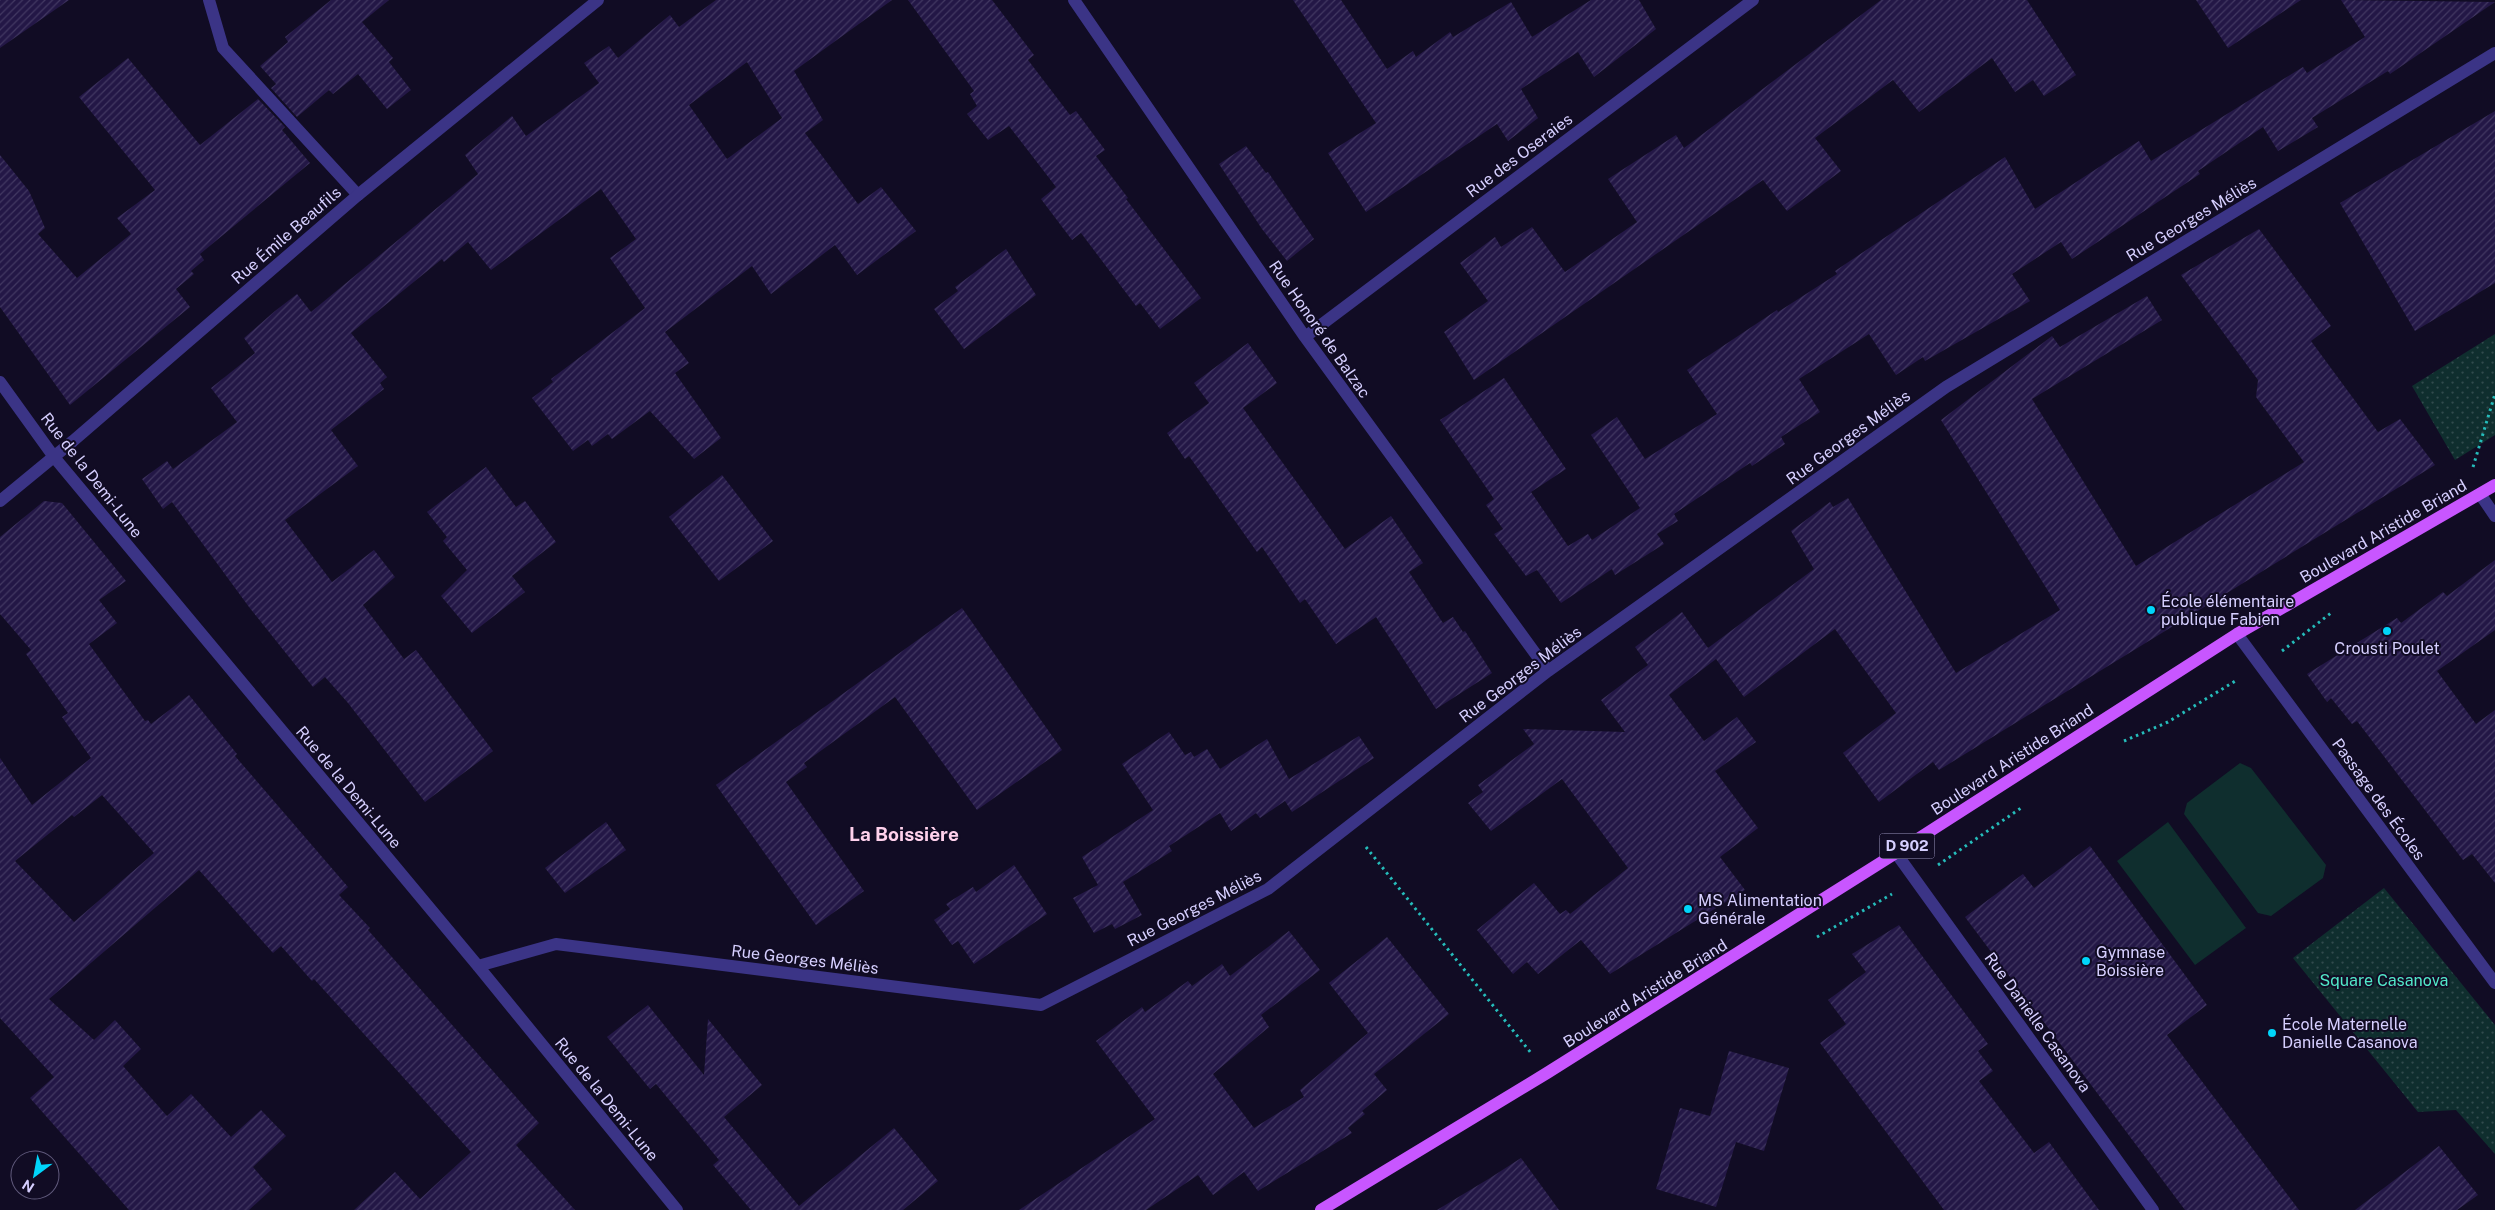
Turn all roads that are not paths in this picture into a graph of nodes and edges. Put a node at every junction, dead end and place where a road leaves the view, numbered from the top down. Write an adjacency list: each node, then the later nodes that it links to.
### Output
1 (209, 0): 6 (street)
2 (598, 0): 6 (street, Rue Émile Beaufils)
3 (1074, 0): 7 (street, Rue Honoré de Balzac)
4 (1753, 0): 7 (street, Rue des Oseraies)
5 (2495, 54): 15 (street, Rue Georges Méliès)
6 (358, 194): 9 (street, Rue Émile Beaufils)
7 (1304, 337): 15 (street, Rue Honoré de Balzac)
8 (0, 382): 9 (street, Rue de la Demi-Lune)
9 (54, 457): 12 (street, Rue Émile Beaufils); 17 (street, Rue de la Demi-Lune)
10 (2495, 485): 11 (main road, Boulevard Aristide Briand / D 902)
11 (2480, 494): 13 (street); 14 (main road, Boulevard Aristide Briand / D 902)
12 (0, 501)
13 (2495, 516)
14 (2237, 634): 16 (main road, Boulevard Aristide Briand / D 902); 18 (street, Passage des Écoles)
15 (1548, 671): 17 (street, Rue Georges Méliès)
16 (1896, 853): 20 (main road, Boulevard Aristide Briand / D 902); 21 (street, Rue Danielle Casanova)
17 (478, 966): 19 (street, Rue de la Demi-Lune)
18 (2495, 983)
19 (677, 1210)
20 (1321, 1210)
21 (2153, 1210)

